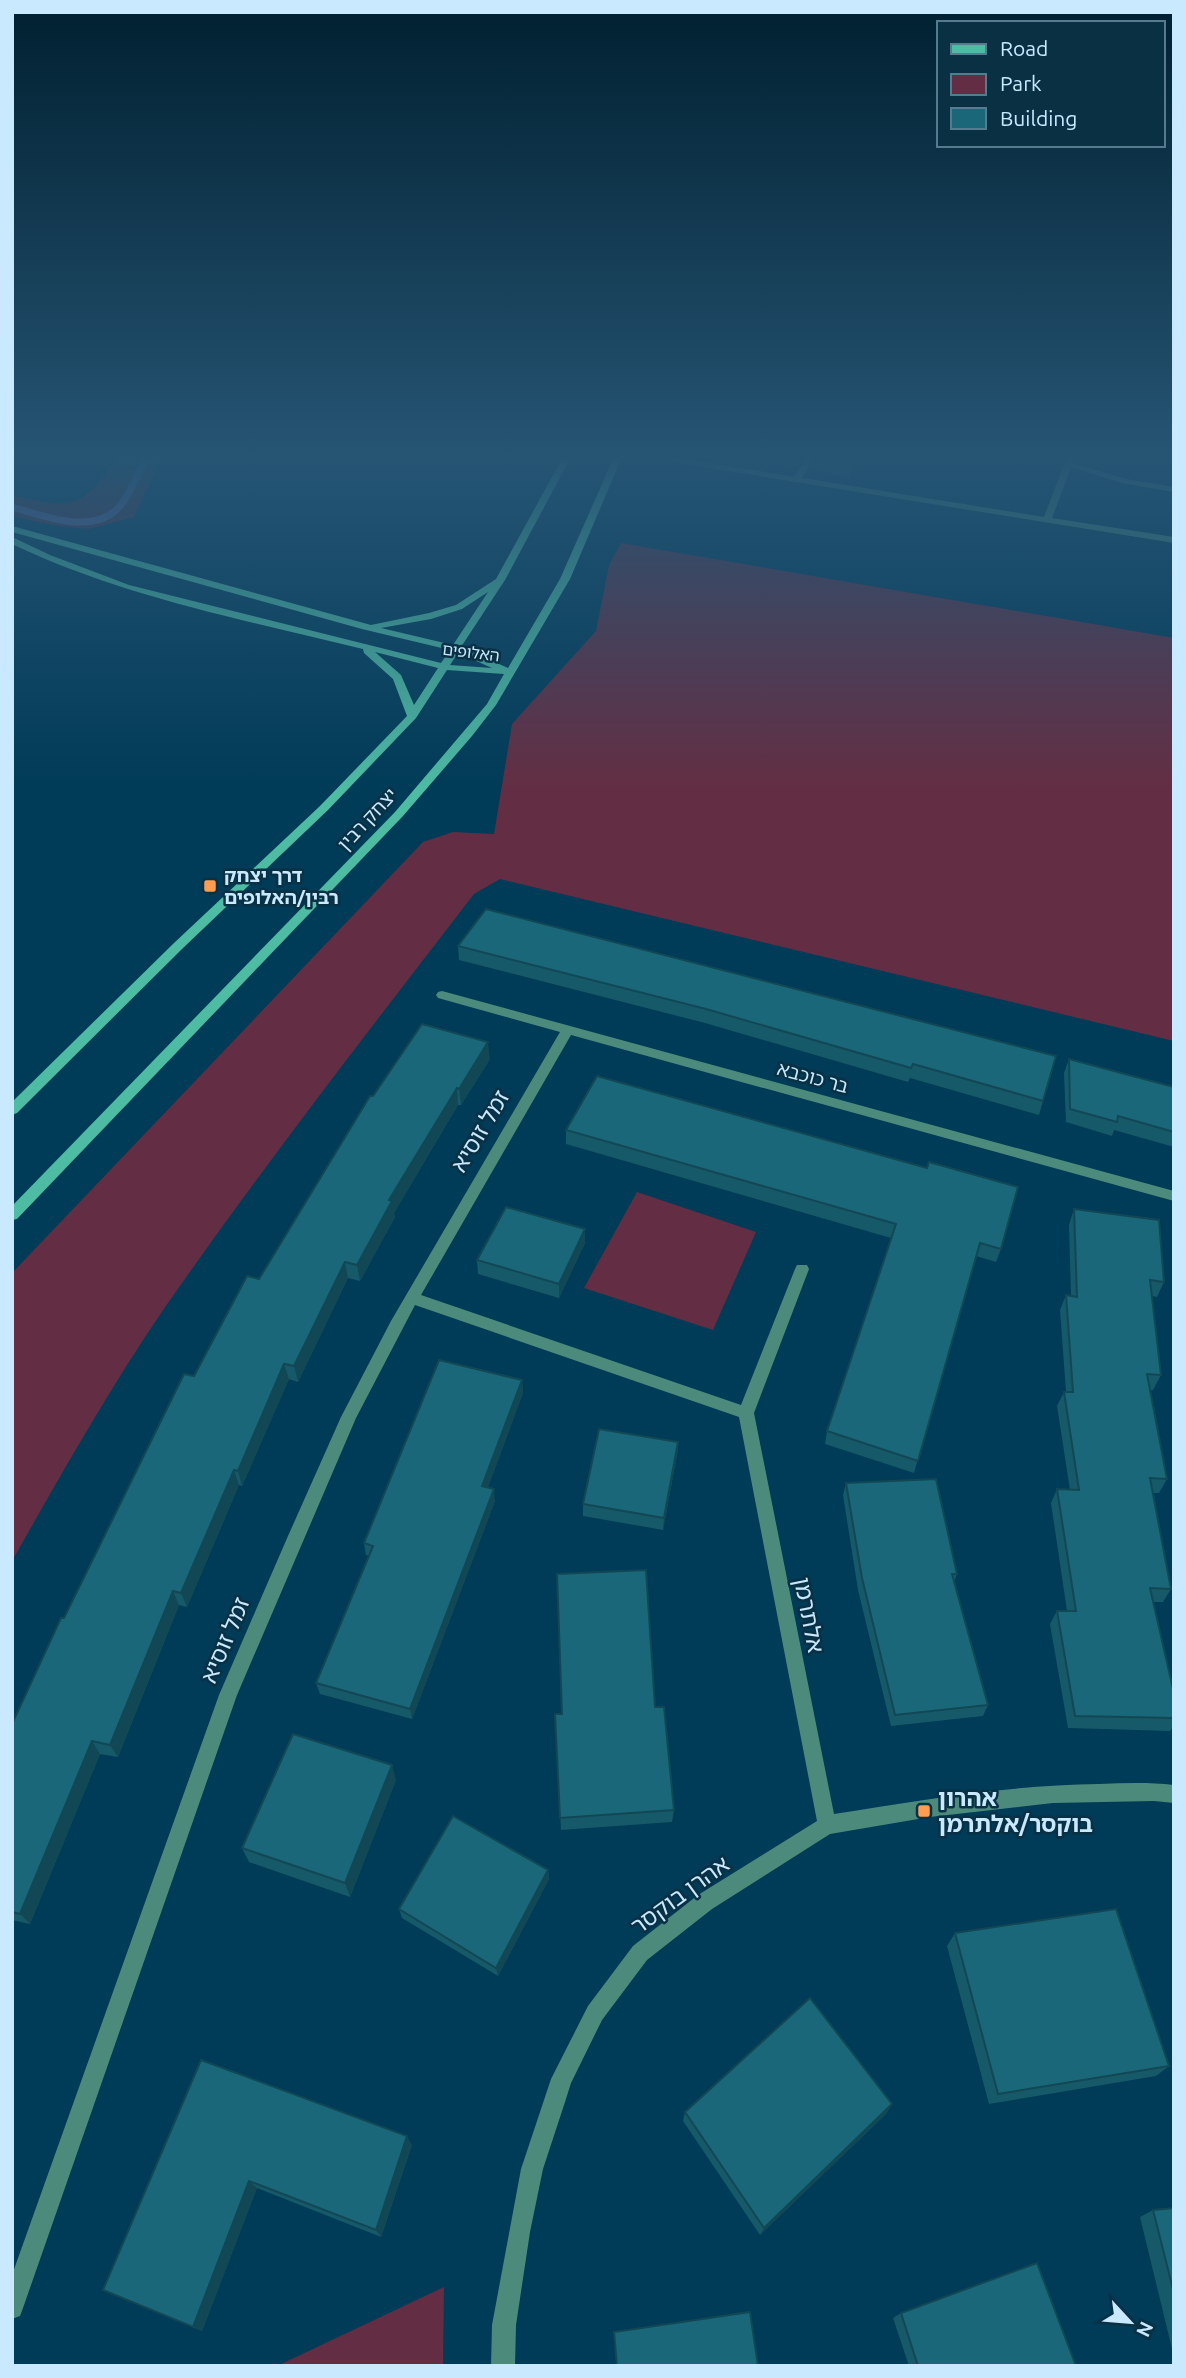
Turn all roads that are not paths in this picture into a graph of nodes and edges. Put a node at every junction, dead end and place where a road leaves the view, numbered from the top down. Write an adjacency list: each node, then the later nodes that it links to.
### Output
1 (76, 568): 7 (main road, האלופים)
2 (152, 568): 6 (main road, האלופים)
3 (507, 568): 5 (main road, יצחק רבין)
4 (570, 568): 10 (main road, יצחק רבין)
5 (500, 580): 6 (main road); 8 (main road, יצחק רבין)
6 (365, 627): 8 (main road, האלופים)
7 (360, 646): 9 (main road, האלופים); 11 (main road)
8 (457, 649): 9 (main road, יצחק רבין); 10 (main road, האלופים)
9 (444, 667): 10 (main road, האלופים); 11 (main road, יצחק רבין)
10 (510, 673): 16 (main road, יצחק רבין)
11 (412, 716): 14 (main road, יצחק רבין)
12 (442, 995): 13 (street, בר כוכבא)
13 (568, 1029): 15 (street, בר כוכבא); 18 (street, זמל זוסיא)
14 (12, 1110)
15 (1174, 1196)
16 (12, 1215)
17 (802, 1269): 19 (street)
18 (411, 1298): 19 (street); 22 (street, זמל זוסיא)
19 (746, 1413): 21 (street, אלתרמן)
20 (1174, 1794): 21 (street, אהרן בוקסר)
21 (827, 1825): 23 (street, אהרן בוקסר)
22 (12, 2308)
23 (503, 2366)

